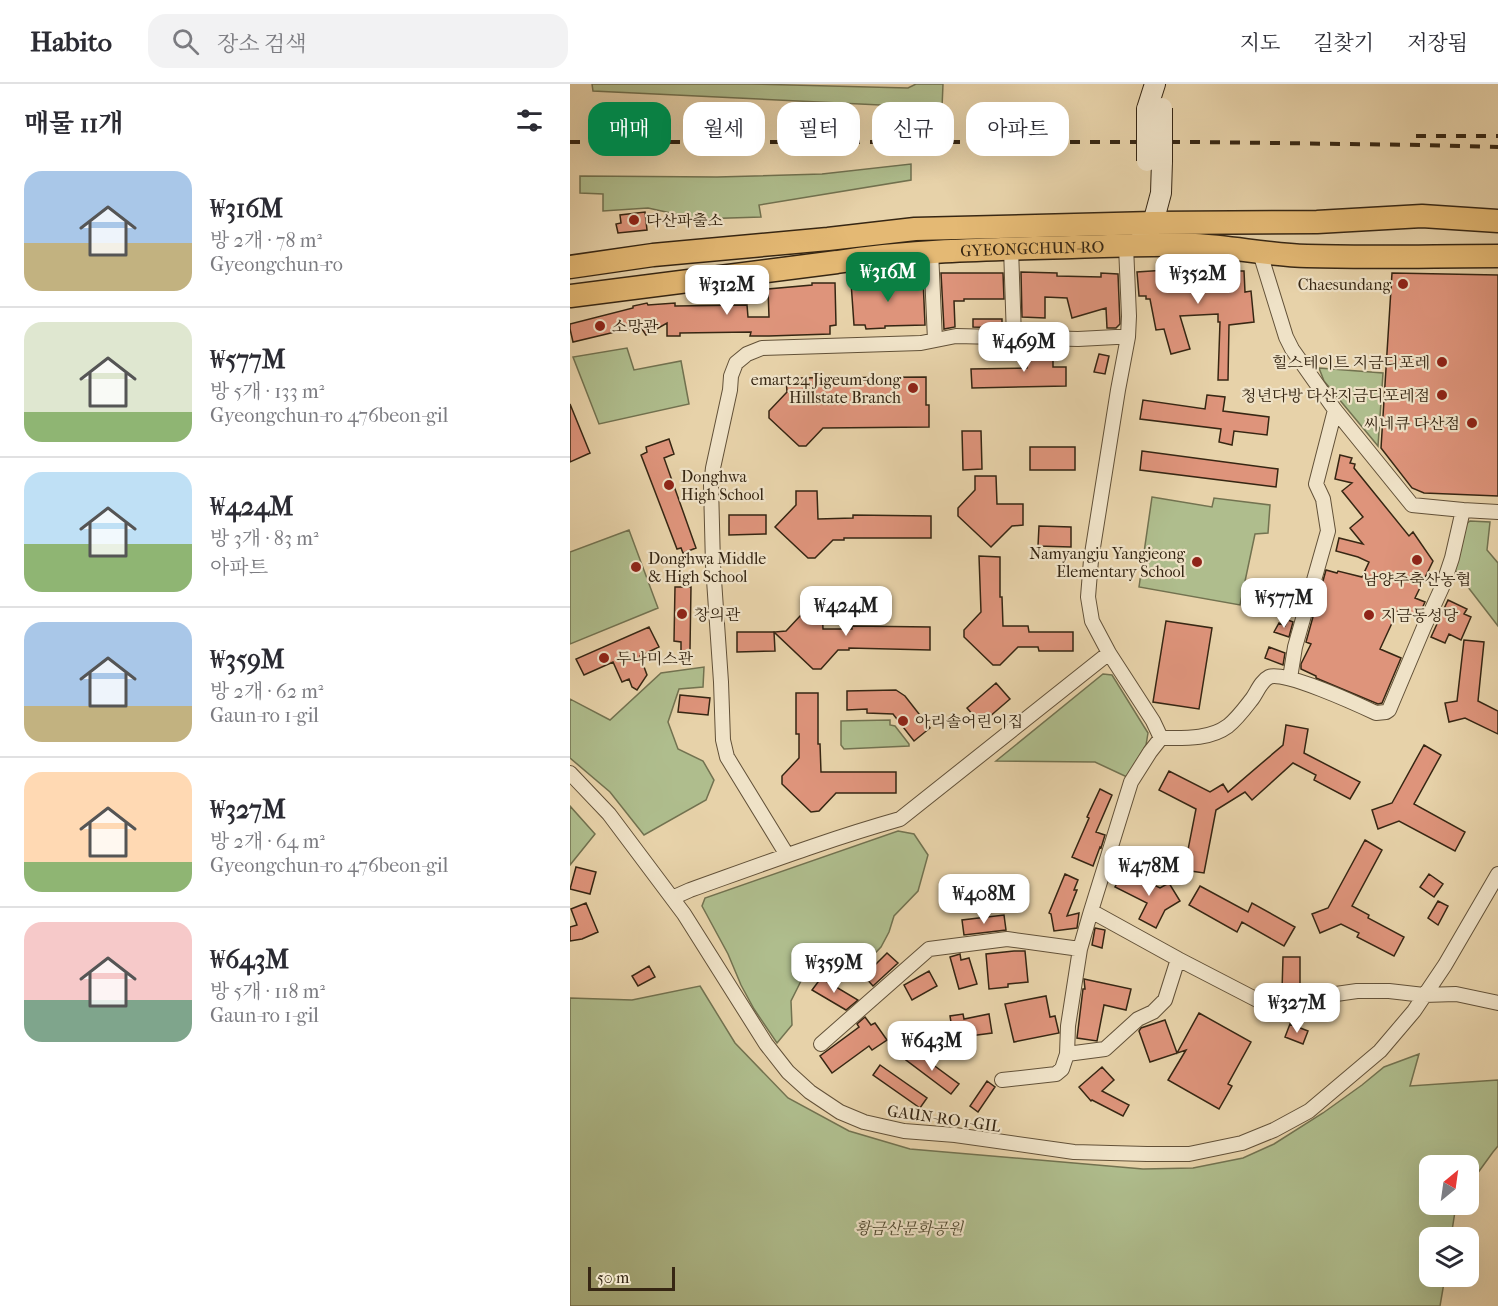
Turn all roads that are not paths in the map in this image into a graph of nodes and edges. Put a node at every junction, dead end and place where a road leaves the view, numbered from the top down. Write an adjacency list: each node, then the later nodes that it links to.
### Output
1 (1156, 84): 3 (street, bridge)
2 (1498, 221): 3 (main road, GYEONGCHUN-RO)
3 (1153, 223): 4 (street); 9 (main road, GYEONGCHUN-RO)
4 (1126, 246): 5 (main road, GYEONGCHUN-RO); 7 (main road, GYEONGCHUN-RO); 12 (street)
5 (1011, 248): 6 (main road, GYEONGCHUN-RO); 11 (street)
6 (931, 251): 10 (main road, GYEONGCHUN-RO); 13 (street)
7 (1260, 253): 8 (main road, GYEONGCHUN-RO); 14 (street)
8 (1498, 256)
9 (570, 267)
10 (570, 296)
11 (1014, 337): 12 (street); 13 (street)
12 (1128, 337): 17 (street)
13 (935, 340): 21 (street)
14 (1335, 410): 15 (street); 18 (street)
15 (1462, 510): 16 (street); 18 (street)
16 (1498, 512)
17 (1109, 653): 19 (street); 21 (street)
18 (1290, 678): 19 (street)
19 (1161, 738): 24 (street)
20 (570, 773): 23 (street, GAUN-RO 1-GIL)
21 (786, 855): 23 (street)
22 (1498, 874): 27 (street, GAUN-RO 1-GIL)
23 (672, 898): 27 (street, GAUN-RO 1-GIL)
24 (1091, 911): 25 (street); 26 (street)
25 (1080, 949): 29 (street); 30 (street)
26 (1178, 959): 27 (street); 30 (street)
27 (1424, 995): 28 (street)
28 (1498, 1003)
29 (821, 1044)
30 (1067, 1054): 31 (street)
31 (1002, 1080)

